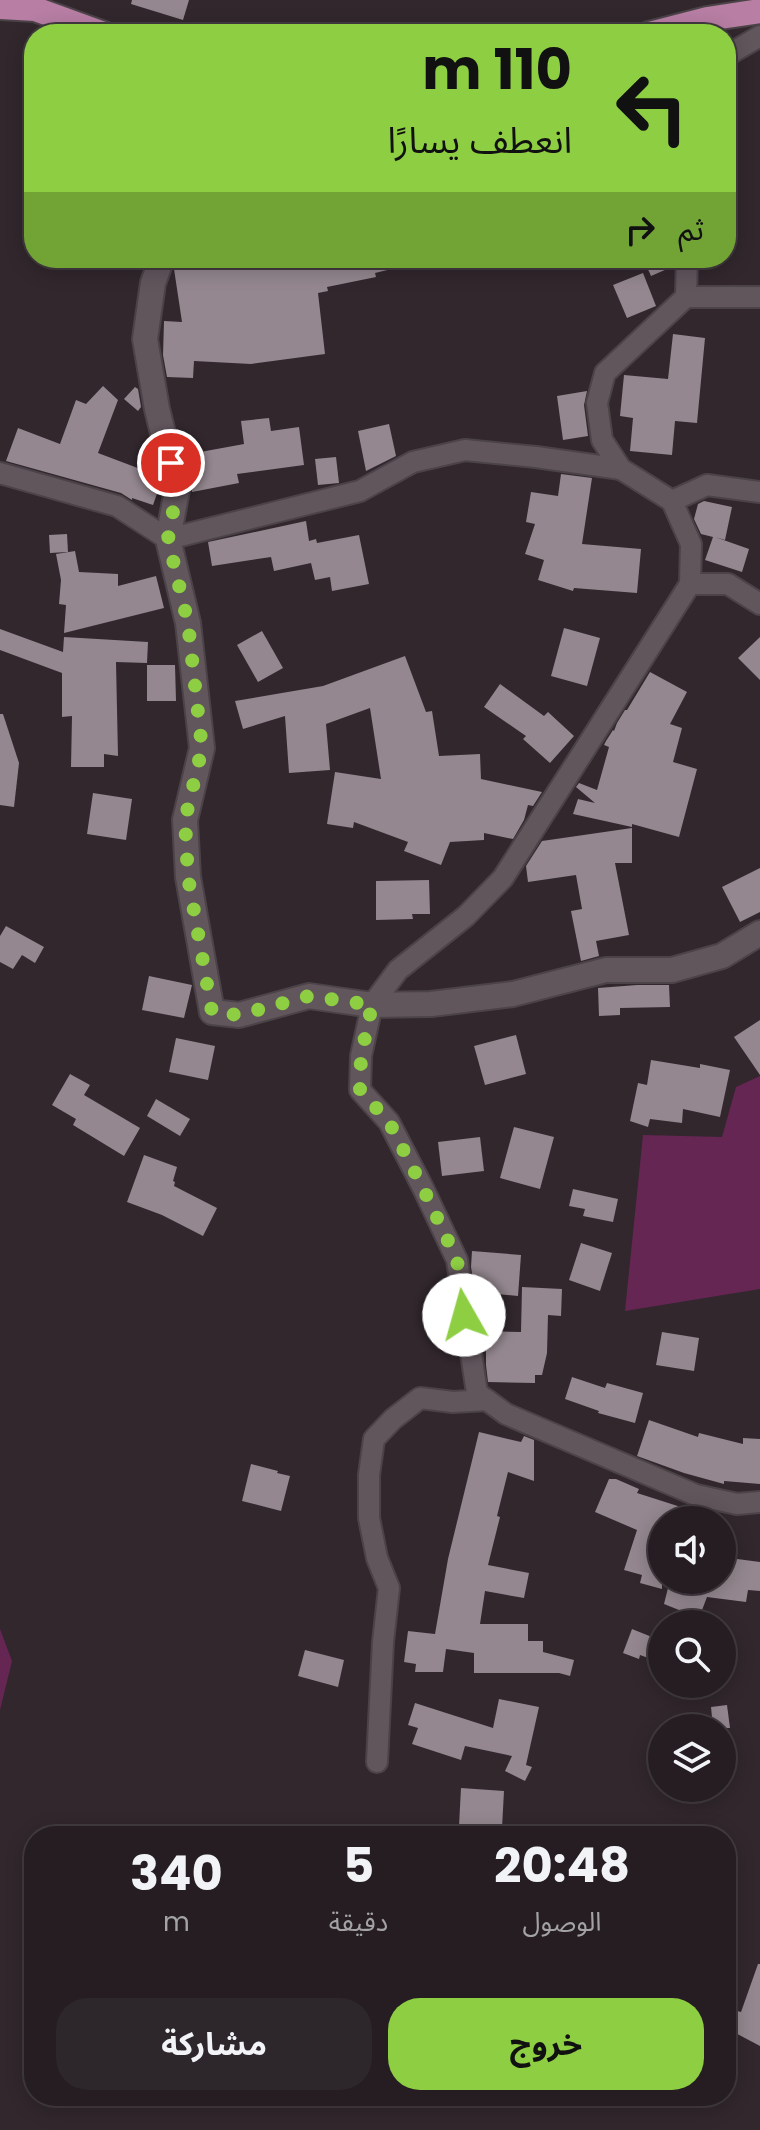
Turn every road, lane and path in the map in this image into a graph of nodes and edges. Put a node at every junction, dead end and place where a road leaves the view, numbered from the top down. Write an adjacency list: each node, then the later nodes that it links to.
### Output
1 (0, 7): 3 (main road)
2 (760, 11): 4 (main road)
3 (76, 24)
4 (688, 24)
5 (760, 36): 6 (street)
6 (736, 50)
7 (158, 268): 15 (street)
8 (687, 268): 9 (street)
9 (686, 297): 10 (street); 11 (street)
10 (760, 297)
11 (621, 469): 14 (street); 15 (street)
12 (0, 473): 15 (street)
13 (760, 492): 14 (street)
14 (672, 501): 16 (street)
15 (168, 539): 19 (street)
16 (690, 584): 17 (street); 19 (street)
17 (760, 604)
18 (760, 933): 19 (street)
19 (372, 1005): 20 (street)
20 (487, 1400): 21 (street); 22 (street)
21 (760, 1502)
22 (377, 1762)

